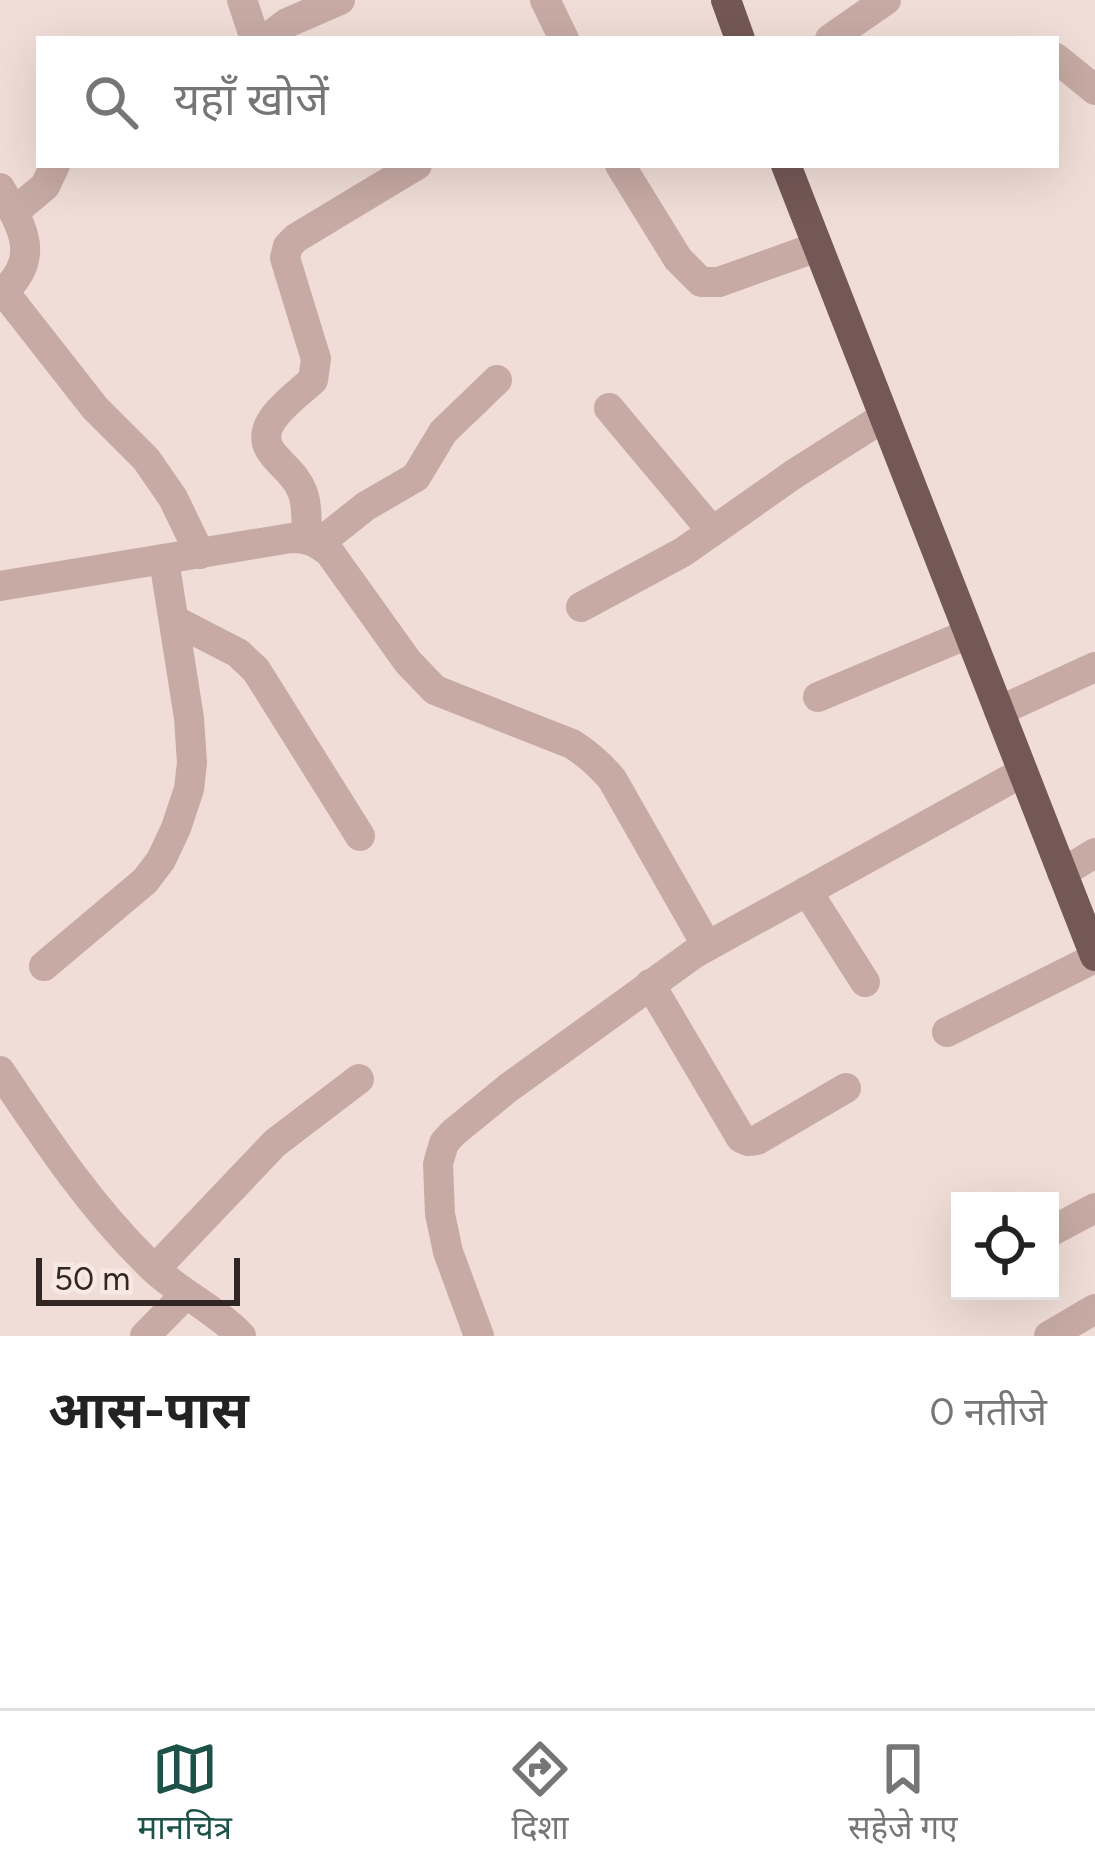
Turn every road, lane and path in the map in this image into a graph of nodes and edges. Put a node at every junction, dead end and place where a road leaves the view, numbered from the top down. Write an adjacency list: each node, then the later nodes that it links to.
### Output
1 (242, 0): 6 (street)
2 (340, 0): 7 (street)
3 (545, 0): 8 (street)
4 (726, 0): 9 (main road)
5 (886, 0): 10 (street)
6 (254, 36)
7 (270, 36)
8 (563, 36)
9 (739, 36)
10 (834, 36)
11 (1059, 60): 12 (street)
12 (1095, 90)
13 (53, 168): 17 (street)
14 (412, 168): 24 (street)
15 (622, 168): 18 (street)
16 (787, 168): 18 (main road)
17 (7, 200): 19 (street)
18 (817, 247): 22 (main road)
19 (2, 294): 25 (street)
20 (497, 380): 24 (street)
21 (609, 408): 23 (street)
22 (884, 417): 23 (street); 30 (main road)
23 (712, 531): 28 (street)
24 (312, 541): 25 (street); 39 (street)
25 (200, 554): 26 (street)
26 (164, 560): 27 (street); 29 (street)
27 (0, 586)
28 (581, 607)
29 (174, 620): 35 (street); 41 (street)
30 (968, 634): 32 (street); 33 (main road)
31 (1095, 667): 33 (street)
32 (818, 697)
33 (999, 711): 34 (main road)
34 (1023, 772): 37 (main road); 38 (street)
35 (360, 836)
36 (1095, 853): 37 (street)
37 (1062, 873): 40 (main road)
38 (807, 891): 39 (street); 42 (street)
39 (707, 946): 43 (street)
40 (1095, 957): 44 (street)
41 (44, 966)
42 (865, 982)
43 (650, 984): 47 (street); 55 (street)
44 (947, 1032)
45 (0, 1070): 50 (street)
46 (359, 1079): 50 (street)
47 (846, 1088)
48 (1095, 1208): 49 (street)
49 (1059, 1227)
50 (155, 1270): 51 (street)
51 (186, 1294): 53 (street); 54 (street)
52 (1095, 1310): 56 (street)
53 (145, 1336)
54 (241, 1336)
55 (479, 1336)
56 (1049, 1336)

